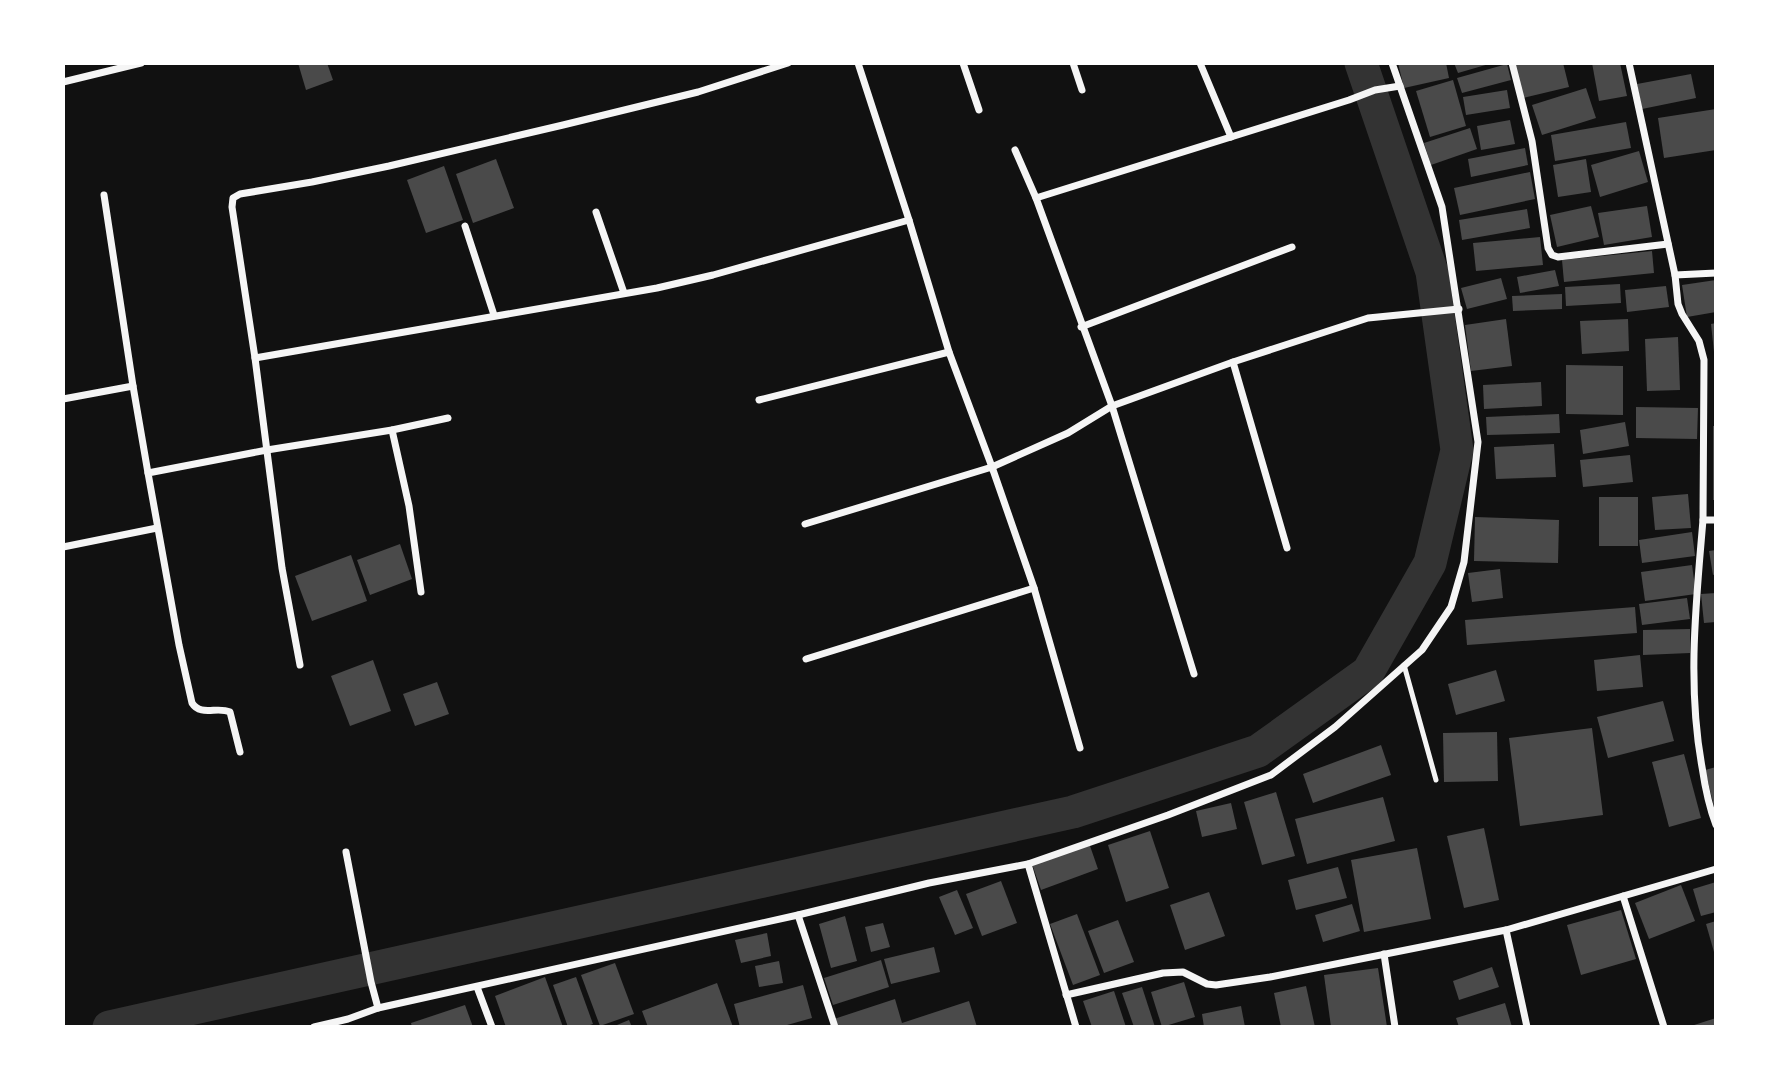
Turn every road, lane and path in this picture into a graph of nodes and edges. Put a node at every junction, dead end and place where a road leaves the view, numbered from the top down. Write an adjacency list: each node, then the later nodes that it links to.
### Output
1 (141, 63): 10 (street)
2 (789, 63): 30 (street)
3 (858, 63): 19 (street)
4 (964, 63): 13 (street)
5 (1073, 63): 12 (street)
6 (1200, 63): 14 (street)
7 (1392, 63): 11 (street)
8 (1512, 63): 21 (street)
9 (1629, 63): 21 (street)
10 (63, 82)
11 (1400, 86): 14 (street); 26 (street)
12 (1082, 90)
13 (979, 110)
14 (1231, 137): 17 (street)
15 (1016, 150): 17 (street)
16 (104, 195): 32 (street)
17 (1035, 198): 28 (street)
18 (596, 212): 25 (street)
19 (909, 220): 25 (street); 29 (street)
20 (466, 226): 27 (street)
21 (1668, 244): 24 (street)
22 (1292, 247): 28 (street)
23 (1716, 273): 24 (street)
24 (1675, 275): 41 (street)
25 (624, 293): 27 (street)
26 (1458, 309): 31 (street); 51 (street)
27 (494, 315): 30 (street)
28 (1081, 327): 35 (street)
29 (949, 352): 34 (street); 39 (street)
30 (255, 358): 38 (street)
31 (1233, 362): 35 (street); 46 (street)
32 (133, 386): 33 (street); 40 (street)
33 (63, 399)
34 (760, 400)
35 (1112, 406): 39 (street); 52 (street)
36 (448, 418): 37 (street)
37 (392, 430): 38 (street); 48 (street)
38 (267, 450): 40 (street); 50 (street)
39 (992, 467): 43 (street); 47 (street)
40 (148, 473): 44 (street)
41 (1703, 520): 42 (street); 56 (street)
42 (1716, 520)
43 (805, 524)
44 (157, 528): 45 (street); 54 (street)
45 (63, 547)
46 (1287, 548)
47 (1034, 588): 49 (street); 53 (street)
48 (421, 592)
49 (806, 659)
50 (300, 665)
51 (1404, 665): 55 (lane); 58 (street)
52 (1194, 674)
53 (1080, 748)
54 (240, 752)
55 (1436, 780)
56 (1716, 825)
57 (346, 852): 66 (street)
58 (1028, 864): 61 (street); 65 (street)
59 (1716, 869): 60 (street)
60 (1623, 896): 62 (street); 74 (street)
61 (798, 915): 64 (street); 70 (street)
62 (1506, 930): 63 (street); 73 (street)
63 (1384, 954): 65 (street); 72 (street)
64 (477, 987): 66 (street); 69 (street)
65 (1066, 995): 71 (street)
66 (378, 1008): 67 (street)
67 (350, 1023): 68 (street)
68 (314, 1027)
69 (492, 1027)
70 (835, 1027)
71 (1076, 1027)
72 (1395, 1027)
73 (1527, 1027)
74 (1664, 1027)

